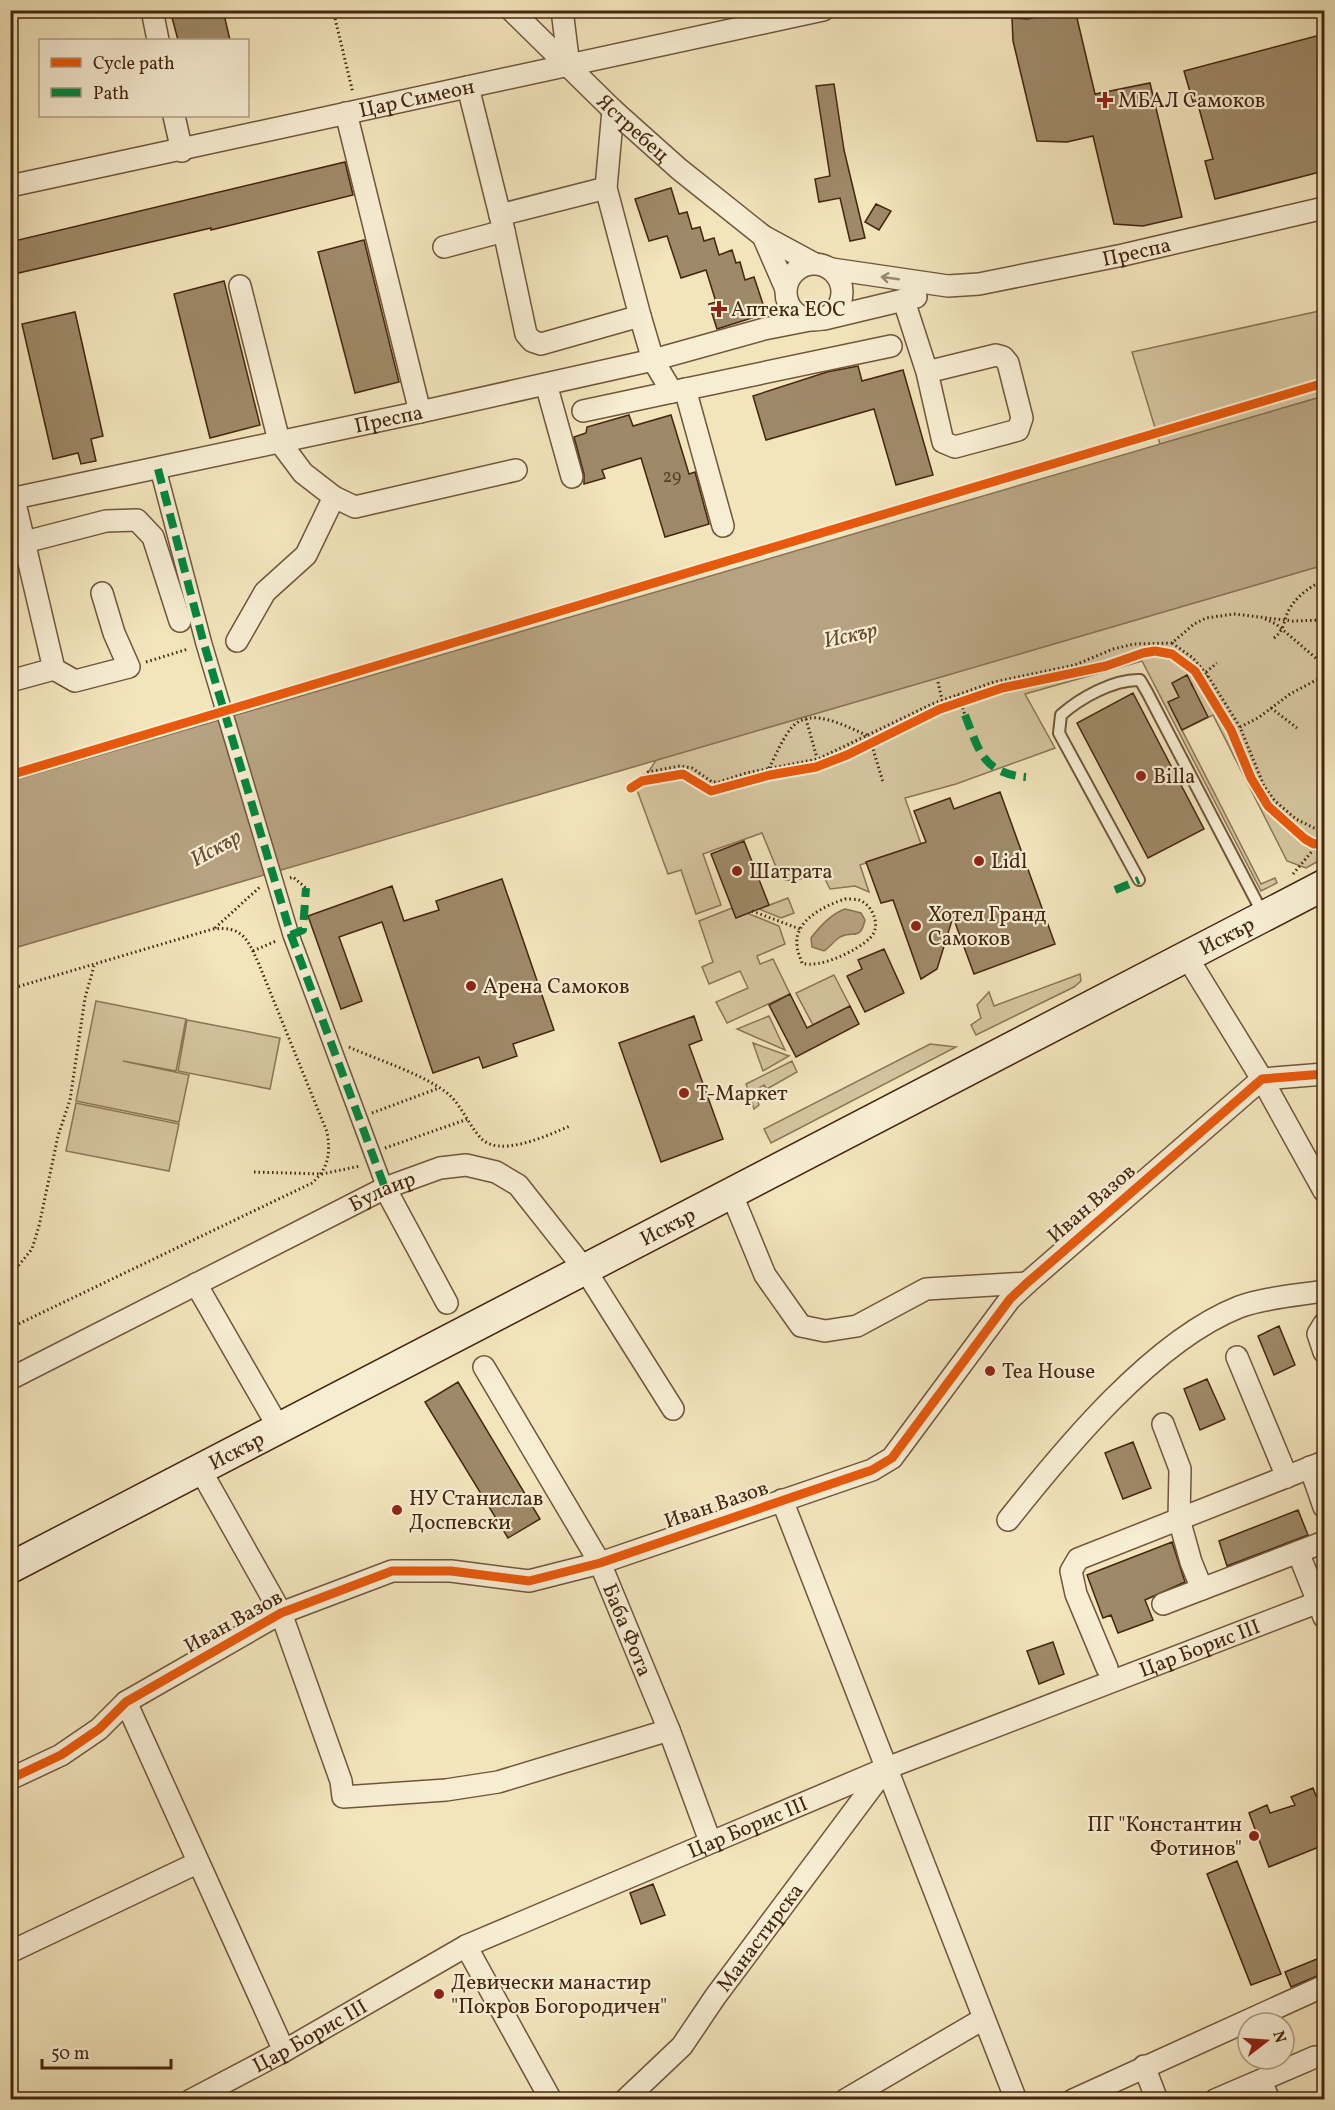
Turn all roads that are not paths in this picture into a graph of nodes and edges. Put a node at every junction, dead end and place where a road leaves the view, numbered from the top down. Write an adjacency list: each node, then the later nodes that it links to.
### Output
1 (152, 10): 6 (street)
2 (511, 10): 7 (street, Ястребец)
3 (562, 10): 7 (street)
4 (823, 10): 5 (street, Цар Симеон)
5 (764, 17): 7 (street, Цар Симеон)
6 (158, 39)
7 (569, 66): 8 (street, Цар Симеон); 9 (street, Ястребец)
8 (468, 87): 10 (street, Цар Симеон); 16 (street)
9 (613, 110): 14 (street); 17 (street, Ястребец)
10 (352, 112): 12 (street, Цар Симеон); 33 (street)
11 (174, 117): 12 (street)
12 (182, 151): 13 (street, Цар Симеон)
13 (10, 186)
14 (606, 188): 16 (street); 24 (street)
15 (1324, 208): 21 (street, Преспа)
16 (502, 223): 18 (street); 24 (street)
17 (763, 236): 19 (street, Ястребец); 22 (street, Ястребец)
18 (444, 247)
19 (822, 266): 21 (street, Преспа, one-way to 19); 22 (street); 25 (street)
20 (240, 286): 34 (street)
21 (948, 286): 23 (street, Преспа)
22 (787, 298): 25 (street); 26 (street, Преспа)
23 (904, 301): 25 (street, Преспа); 29 (street)
24 (640, 316): 28 (street)
25 (817, 320): 26 (street, Преспа)
26 (764, 329): 28 (street, Преспа)
27 (891, 346): 31 (street)
28 (653, 360): 30 (street, Преспа); 31 (street)
29 (927, 372): 29 (street)
30 (546, 384): 33 (street, Преспа); 37 (street)
31 (679, 390): 32 (street); 40 (street)
32 (583, 411)
33 (420, 412): 34 (street, Преспа)
34 (279, 441): 35 (street, Преспа); 38 (street)
35 (158, 469): 39 (street, Преспа); 53 (street)
36 (516, 470): 38 (street)
37 (572, 477)
38 (334, 497): 44 (street)
39 (12, 499): 41 (street)
40 (723, 526)
41 (25, 542): 43 (street); 45 (street)
42 (102, 593): 45 (street)
43 (180, 621)
44 (237, 641)
45 (54, 669): 46 (street)
46 (10, 681)
47 (1139, 880): 49 (lane)
48 (1324, 885): 49 (main road, Искър)
49 (1264, 916): 50 (main road, Искър)
50 (1187, 957): 52 (street); 55 (main road, Искър)
51 (1324, 1074): 52 (street)
52 (1262, 1079): 54 (street); 57 (street, Иван Вазов)
53 (385, 1188): 56 (street, Булаир); 58 (street, Булаир); 60 (street)
54 (1324, 1191)
55 (732, 1194): 56 (main road, Искър); 57 (street)
56 (586, 1270): 66 (street, Булаир); 68 (main road, Искър)
57 (1027, 1283): 72 (street, Иван Вазов)
58 (196, 1284): 65 (street, Булаир); 68 (street)
59 (1324, 1291): 75 (street)
60 (447, 1303)
61 (1324, 1324): 62 (street)
62 (1324, 1352)
63 (1238, 1357): 71 (street)
64 (484, 1367): 78 (street, Баба Фота)
65 (10, 1379)
66 (673, 1409)
67 (1163, 1424): 74 (street)
68 (280, 1430): 70 (main road, Искър)
69 (1317, 1464): 71 (street); 73 (street)
70 (201, 1471): 79 (main road, Искър); 83 (street)
71 (1287, 1476): 74 (street)
72 (782, 1500): 78 (street, Иван Вазов); 87 (street)
73 (1324, 1507)
74 (1179, 1519): 80 (street); 84 (street)
75 (1008, 1520)
76 (1324, 1542): 77 (street)
77 (1298, 1552): 80 (street); 82 (street)
78 (600, 1563): 83 (street, Иван Вазов); 86 (street, Баба Фота)
79 (10, 1568)
80 (1202, 1589): 81 (street)
81 (1163, 1604)
82 (1323, 1607): 87 (street, Цар Борис III)
83 (281, 1613): 85 (street, Иван Вазов); 86 (street)
84 (1107, 1668)
85 (126, 1702): 88 (street, Иван Вазов); 90 (street)
86 (669, 1730): 89 (street, Баба Фота)
87 (887, 1768): 89 (street, Цар Борис III); 94 (street); 101 (street, Манастирска)
88 (10, 1779)
89 (710, 1841): 91 (street, Цар Борис III)
90 (197, 1863): 92 (street); 95 (street)
91 (466, 1946): 95 (street, Цар Борис III); 100 (street)
92 (10, 1952)
93 (1324, 1986): 97 (street)
94 (983, 2019): 102 (street); 103 (street)
95 (284, 2051): 99 (street, Цар Борис III)
96 (1315, 2057): 98 (street)
97 (1144, 2066): 104 (street); 105 (street)
98 (1265, 2090): 106 (street)
99 (191, 2100)
100 (551, 2100)
101 (625, 2100)
102 (845, 2100)
103 (1016, 2100)
104 (1073, 2100)
105 (1157, 2100)
106 (1215, 2100)

